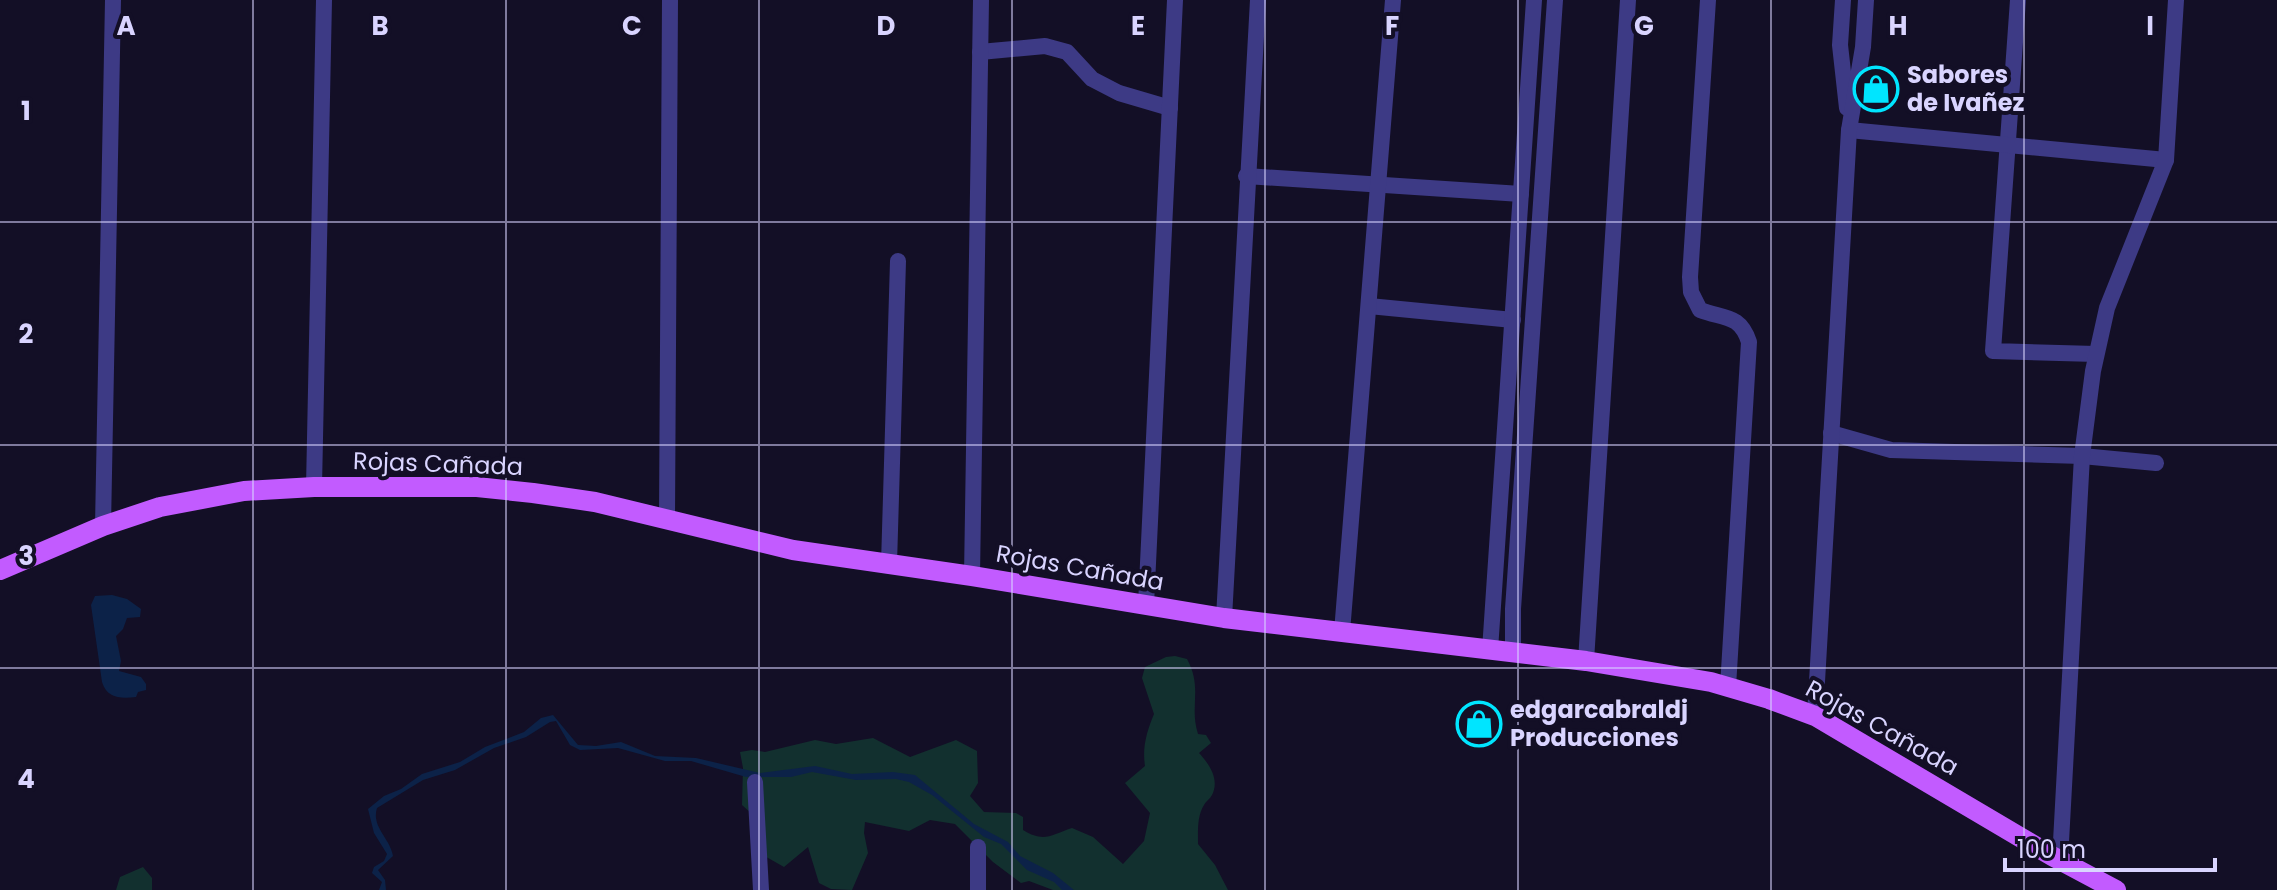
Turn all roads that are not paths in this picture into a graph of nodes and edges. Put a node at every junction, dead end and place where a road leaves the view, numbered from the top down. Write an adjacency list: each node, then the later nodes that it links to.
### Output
1 (113, 0): 33 (street)
2 (324, 0): 31 (street)
3 (670, 0): 32 (street)
4 (981, 0): 16 (street)
5 (1175, 0): 17 (street)
6 (1258, 0): 21 (street)
7 (1393, 0): 22 (street)
8 (1534, 0): 23 (street)
9 (1555, 0): 41 (street)
10 (1628, 0): 42 (street)
11 (1708, 0): 43 (street)
12 (1843, 0): 18 (street)
13 (1866, 0): 18 (street)
14 (2018, 0): 19 (street)
15 (2176, 0): 20 (street)
16 (980, 52): 17 (street); 36 (street)
17 (1170, 108): 37 (street)
18 (1849, 130): 19 (street); 28 (street)
19 (2008, 145): 20 (street); 27 (street)
20 (2166, 160): 27 (street)
21 (1246, 176): 22 (street); 38 (street)
22 (1379, 184): 23 (street); 25 (street)
23 (1521, 194): 26 (street)
24 (898, 261): 34 (street)
25 (1369, 306): 26 (street); 39 (street)
26 (1513, 320): 40 (street)
27 (2096, 354): 29 (street)
28 (1831, 433): 29 (street); 44 (street)
29 (2082, 456): 30 (street); 47 (street)
30 (2156, 463)
31 (314, 487): 32 (main road, Rojas Cañada); 33 (main road, Rojas Cañada)
32 (667, 520): 34 (main road, Rojas Cañada)
33 (103, 526): 35 (main road, Rojas Cañada)
34 (889, 564): 36 (main road, Rojas Cañada)
35 (0, 570)
36 (972, 576): 37 (main road, Rojas Cañada)
37 (1146, 605): 38 (main road, Rojas Cañada)
38 (1224, 618): 39 (main road, Rojas Cañada)
39 (1342, 632): 40 (main road, Rojas Cañada)
40 (1490, 650): 41 (main road, Rojas Cañada)
41 (1513, 652): 42 (main road, Rojas Cañada)
42 (1586, 661): 43 (main road, Rojas Cañada)
43 (1728, 687): 44 (main road, Rojas Cañada)
44 (1815, 716): 47 (main road, Rojas Cañada)
45 (755, 782): 48 (street)
46 (978, 847): 49 (street)
47 (2060, 860): 50 (main road, Rojas Cañada)
48 (761, 890)
49 (978, 890)
50 (2116, 890)

